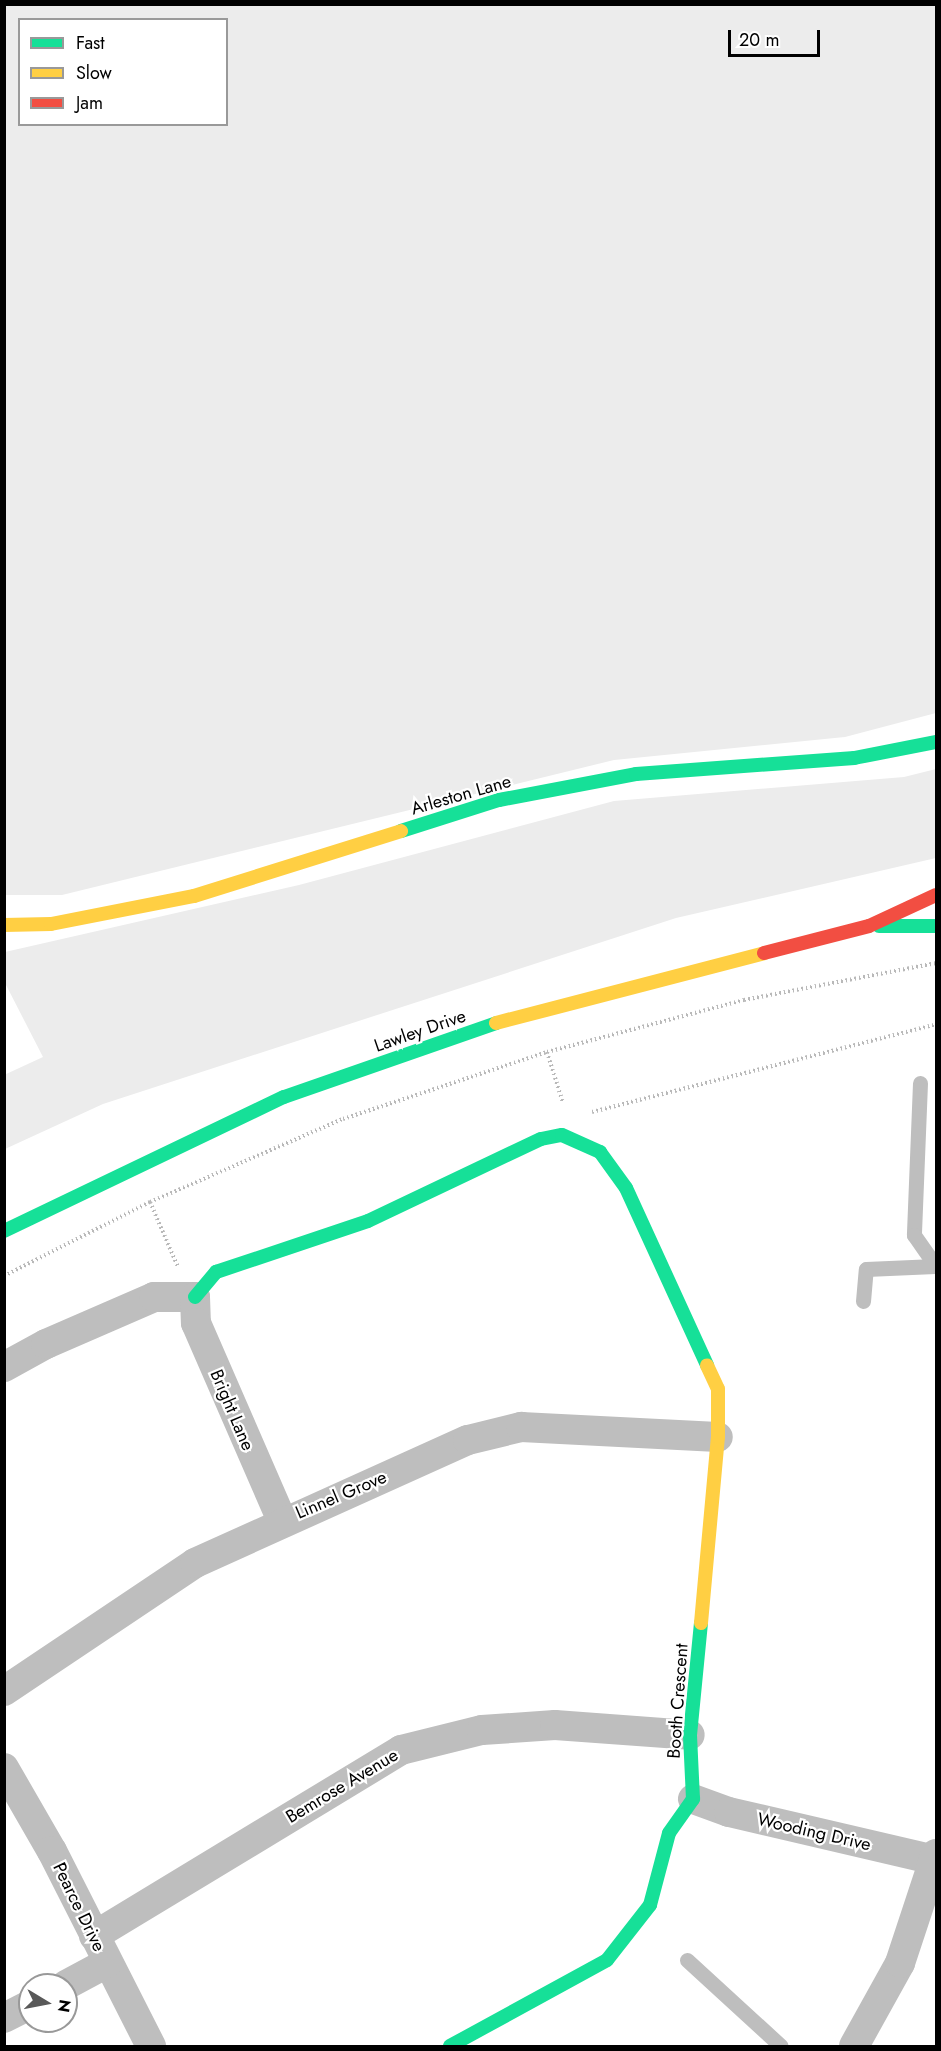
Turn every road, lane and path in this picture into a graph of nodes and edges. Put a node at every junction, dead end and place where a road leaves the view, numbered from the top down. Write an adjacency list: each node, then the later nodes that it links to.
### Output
1 (936, 742): 3 (street, Arleston Lane)
2 (936, 895): 4 (street, Lawley Drive)
3 (4, 925)
4 (869, 926): 5 (street, Lawley Drive); 13 (street, Lawley Drive)
5 (936, 926)
6 (936, 963): 8 (path)
7 (936, 1024): 10 (path)
8 (547, 1052): 10 (path); 12 (path)
9 (920, 1083): 14 (lane)
10 (568, 1119): 11 (path)
11 (562, 1135): 16 (street); 19 (street, Booth Crescent)
12 (150, 1202): 15 (path); 16 (path)
13 (4, 1231)
14 (936, 1266): 17 (lane)
15 (4, 1276)
16 (195, 1297): 18 (street); 20 (street, Bright Lane)
17 (863, 1301)
18 (4, 1367)
19 (718, 1437): 20 (street, Linnel Grove); 22 (street, Booth Crescent)
20 (282, 1521): 21 (street, Linnel Grove)
21 (4, 1691)
22 (690, 1734): 24 (street, Booth Crescent); 26 (street, Bemrose Avenue)
23 (4, 1768): 26 (street, Pearce Drive)
24 (693, 1799): 25 (street, Wooding Drive); 33 (street)
25 (936, 1858): 35 (street)
26 (94, 1936): 28 (street, Pearce Drive)
27 (687, 1960): 34 (lane)
28 (107, 1962): 29 (street); 32 (street, Pearce Drive)
29 (78, 1978)
30 (18, 2011): 31 (street)
31 (4, 2018)
32 (151, 2046)
33 (450, 2046)
34 (781, 2046)
35 (854, 2046)

